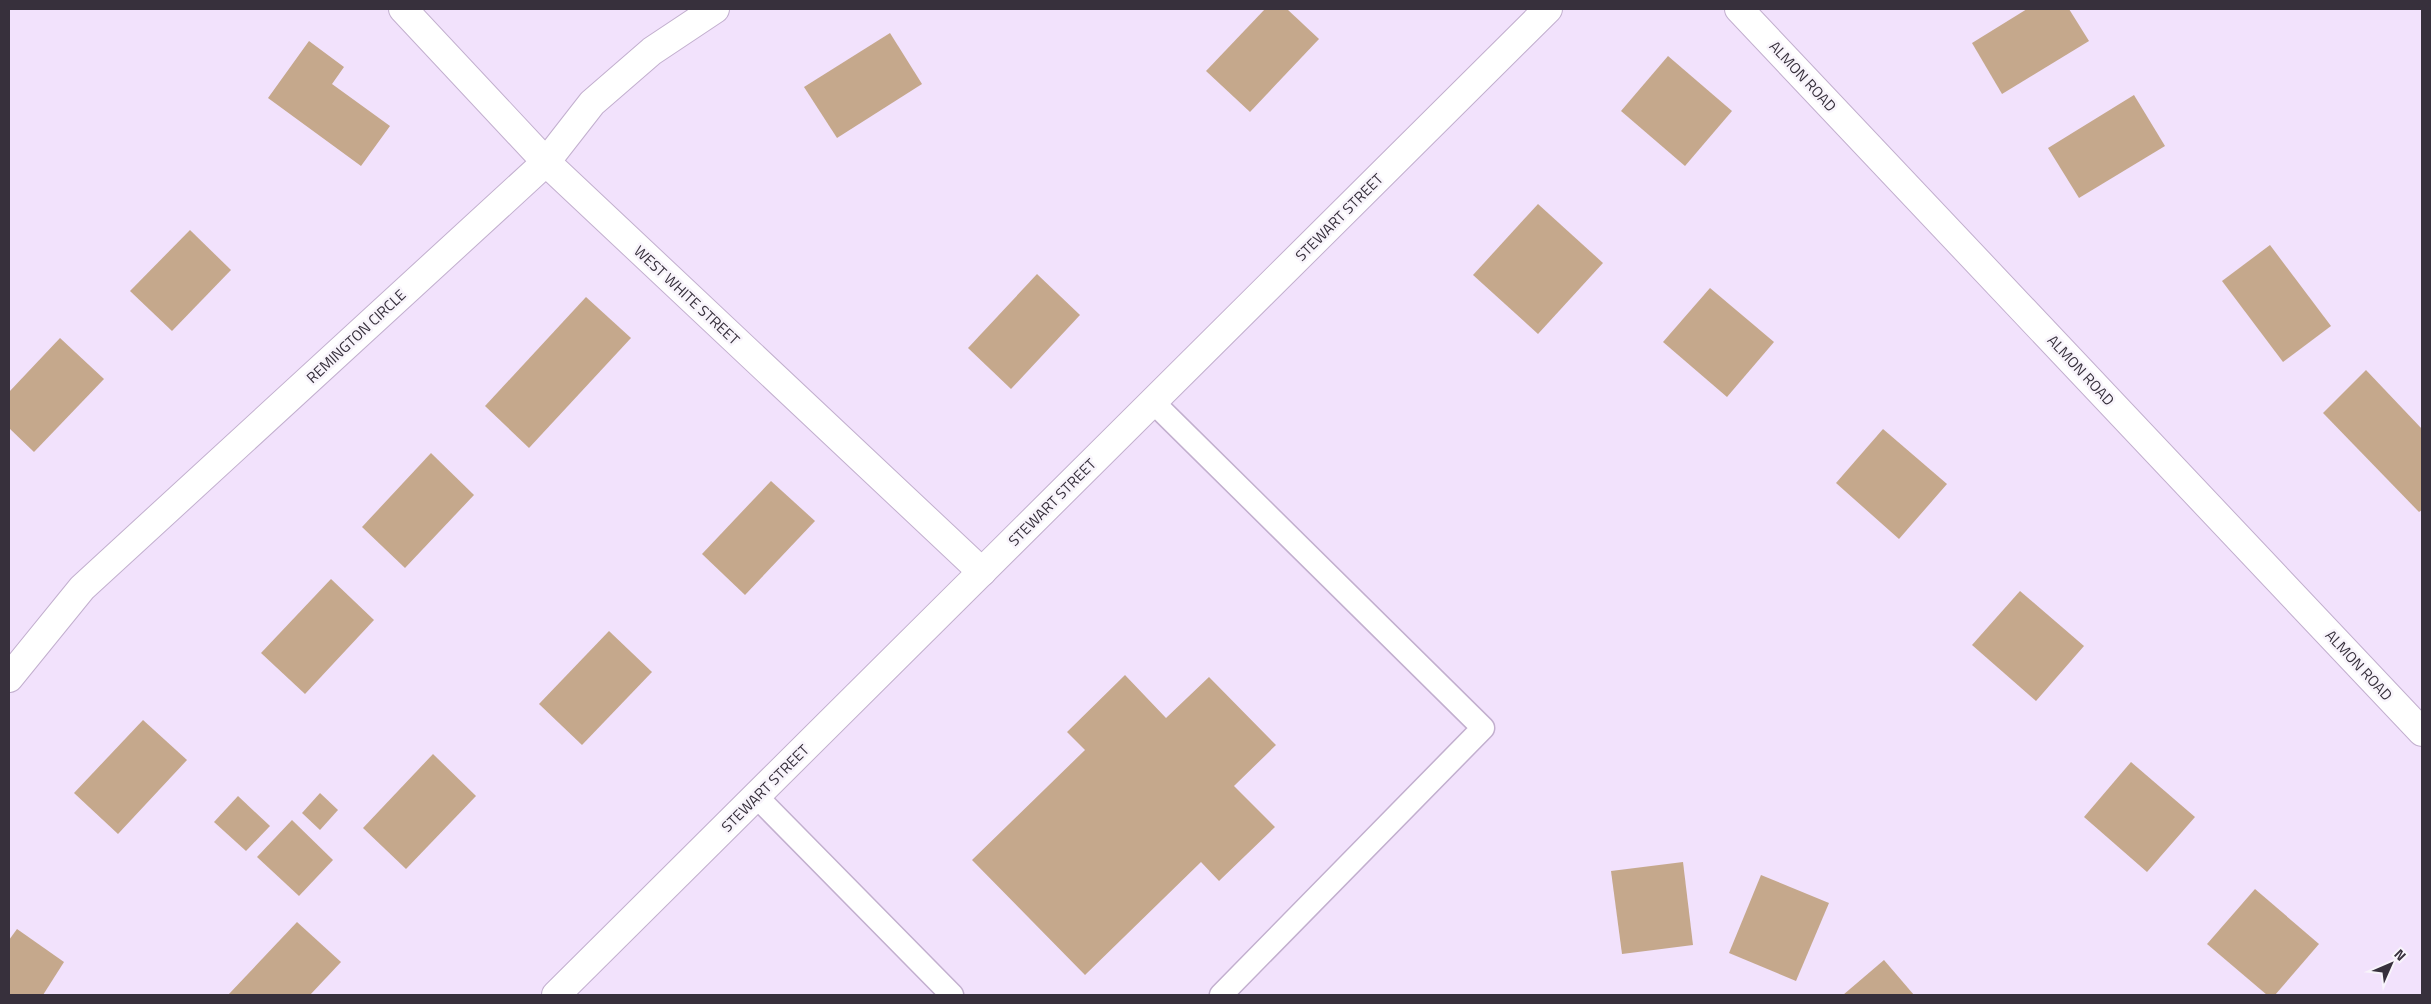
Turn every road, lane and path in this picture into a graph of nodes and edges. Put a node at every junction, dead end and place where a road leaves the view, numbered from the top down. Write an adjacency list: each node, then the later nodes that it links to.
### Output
1 (403, 9): 5 (street, WEST WHITE STREET)
2 (715, 9): 5 (street, REMINGTON CIRCLE)
3 (1548, 9): 6 (street, STEWART STREET)
4 (1739, 9): 9 (street, ALMON ROAD)
5 (546, 162): 7 (street, WEST WHITE STREET); 8 (street, REMINGTON CIRCLE)
6 (1153, 402): 7 (street, STEWART STREET); 13 (lane)
7 (982, 572): 10 (street, STEWART STREET)
8 (9, 678)
9 (2422, 732)
10 (756, 796): 11 (street, STEWART STREET); 12 (lane)
11 (556, 995)
12 (952, 995)
13 (1221, 995)

